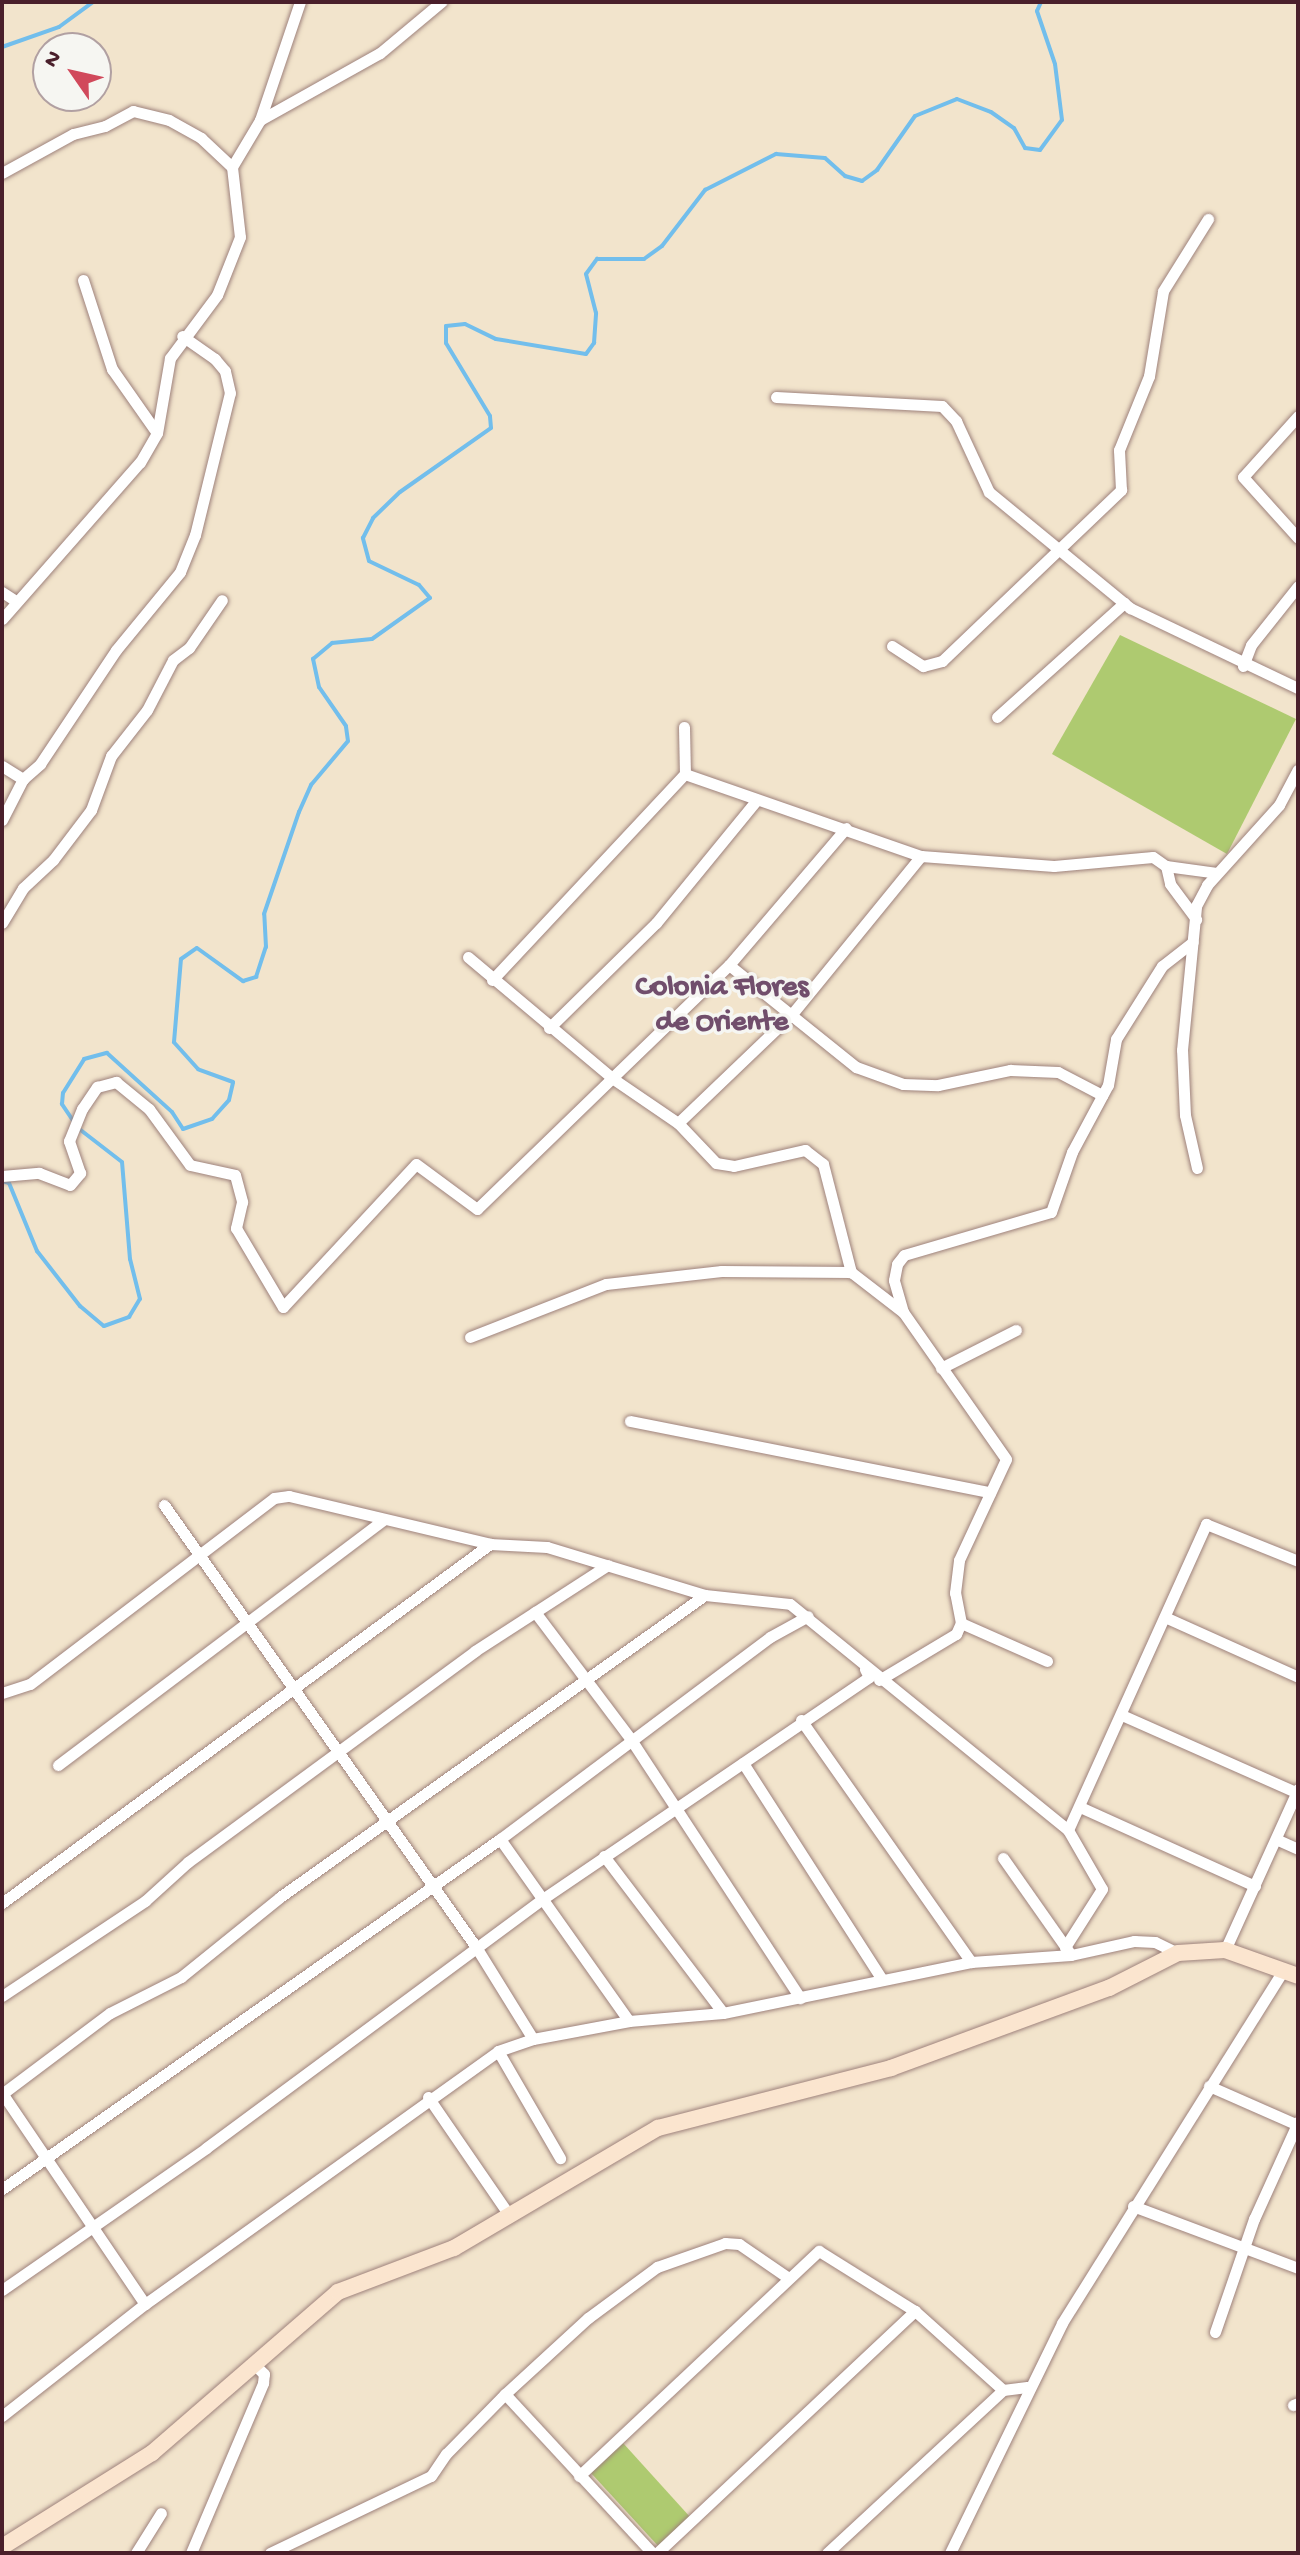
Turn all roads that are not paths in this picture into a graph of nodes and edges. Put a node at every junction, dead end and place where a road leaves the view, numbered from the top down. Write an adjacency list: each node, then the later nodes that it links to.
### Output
1 (300, 2): 3 (street)
2 (441, 2): 3 (street)
3 (260, 120): 4 (street)
4 (232, 167): 5 (street); 8 (street)
5 (2, 173)
6 (1208, 219): 13 (street)
7 (83, 280): 11 (street)
8 (182, 336): 11 (street); 28 (street)
9 (776, 397): 13 (street)
10 (1298, 416): 12 (street)
11 (157, 433): 17 (street)
12 (1298, 538)
13 (1063, 550): 18 (street); 20 (street)
14 (1298, 586): 21 (street)
15 (2, 592): 17 (street)
16 (222, 600): 36 (street)
17 (16, 601): 19 (street)
18 (1124, 603): 21 (street); 23 (street)
19 (2, 619)
20 (892, 646)
21 (1243, 666): 22 (street)
22 (1298, 688)
23 (997, 717)
24 (684, 727): 27 (street)
25 (2, 766): 28 (street)
26 (1298, 770): 34 (street)
27 (685, 774): 29 (street); 40 (street)
28 (23, 779): 30 (street)
29 (756, 801): 31 (street); 42 (street)
30 (2, 820)
31 (846, 828): 32 (street); 39 (street)
32 (921, 856): 33 (street); 41 (street)
33 (1166, 866): 34 (street); 35 (street)
34 (1217, 873): 35 (street)
35 (1196, 919): 37 (street)
36 (2, 923)
37 (1193, 942): 44 (street); 46 (street)
38 (468, 957): 40 (street)
39 (729, 965): 41 (street); 43 (street)
40 (492, 980): 42 (street)
41 (792, 1014): 44 (street); 45 (street)
42 (549, 1028): 43 (street)
43 (612, 1078): 45 (street); 47 (street)
44 (1102, 1095): 49 (street)
45 (678, 1123): 48 (street)
46 (1197, 1168)
47 (2, 1176)
48 (851, 1272): 49 (street); 51 (street)
49 (903, 1312): 52 (street)
50 (1016, 1330): 52 (street)
51 (470, 1337)
52 (941, 1368): 54 (street)
53 (630, 1421): 54 (street)
54 (990, 1492): 65 (street)
55 (164, 1505): 58 (street)
56 (382, 1521): 57 (street); 58 (street); 66 (street)
57 (490, 1544): 60 (street); 72 (street)
58 (199, 1558): 66 (street); 73 (street)
59 (1298, 1561): 64 (street)
60 (608, 1565): 61 (street); 62 (street)
61 (705, 1595): 63 (street); 70 (street)
62 (535, 1612): 70 (street); 77 (street)
63 (808, 1616): 68 (street); 76 (street)
64 (1167, 1618): 69 (street); 74 (street)
65 (961, 1623): 67 (street); 71 (street)
66 (248, 1625): 72 (street); 79 (street)
67 (1047, 1661)
68 (865, 1668): 71 (street); 75 (street)
69 (1298, 1677)
70 (583, 1680): 76 (street); 83 (street)
71 (879, 1680): 84 (street)
72 (295, 1688): 77 (street); 93 (street)
73 (2, 1693)
74 (1124, 1716): 80 (street); 81 (street)
75 (801, 1720): 78 (street); 98 (street)
76 (630, 1738): 82 (street); 85 (street)
77 (341, 1754): 83 (street); 101 (street)
78 (743, 1763): 82 (street); 100 (street)
79 (58, 1765)
80 (1297, 1792): 86 (street)
81 (1080, 1807): 84 (street); 91 (street)
82 (677, 1812): 88 (street); 102 (street)
83 (386, 1821): 90 (street); 108 (street)
84 (1068, 1830): 96 (street)
85 (500, 1839): 90 (street); 92 (street)
86 (1278, 1840): 87 (street); 91 (street)
87 (1298, 1849)
88 (604, 1856): 92 (street); 103 (street)
89 (1003, 1858): 96 (street)
90 (432, 1885): 94 (street); 111 (street)
91 (1255, 1886): 95 (street)
92 (544, 1898): 94 (street); 104 (street)
93 (2, 1903)
94 (476, 1947): 105 (street); 116 (street)
95 (1225, 1950): 97 (street); 99 (street)
96 (1068, 1951): 97 (street); 98 (street)
97 (1178, 1953): 115 (street)
98 (971, 1962): 100 (street)
99 (1291, 1972): 107 (street)
100 (881, 1978): 102 (street)
101 (2, 1996)
102 (800, 1998): 103 (street)
103 (723, 2013): 104 (street)
104 (629, 2021): 105 (street)
105 (533, 2039): 106 (street)
106 (498, 2051): 109 (street); 112 (street)
107 (1209, 2086): 110 (street); 114 (street)
108 (2, 2094): 111 (street)
109 (428, 2097): 115 (street); 121 (street)
110 (1298, 2124): 117 (street)
111 (45, 2156): 113 (street); 116 (street)
112 (560, 2158)
113 (2, 2189)
114 (1133, 2206): 117 (street); 125 (street)
115 (509, 2215): 124 (street)
116 (92, 2229): 120 (street); 121 (street)
117 (1244, 2248): 118 (street); 123 (street)
118 (1298, 2268)
119 (787, 2277): 122 (street); 127 (street); 129 (street)
120 (2, 2290)
121 (145, 2304): 128 (street)
122 (915, 2311): 126 (street); 135 (street)
123 (1215, 2332)
124 (254, 2364): 131 (street); 133 (street)
125 (1027, 2387): 126 (street); 137 (street)
126 (1003, 2390): 136 (street)
127 (505, 2394): 129 (street); 134 (street)
128 (2, 2416)
129 (579, 2476): 135 (street)
130 (161, 2513): 132 (street)
131 (2, 2547)
132 (136, 2553)
133 (191, 2553)
134 (270, 2553)
135 (654, 2553)
136 (827, 2553)
137 (950, 2553)

